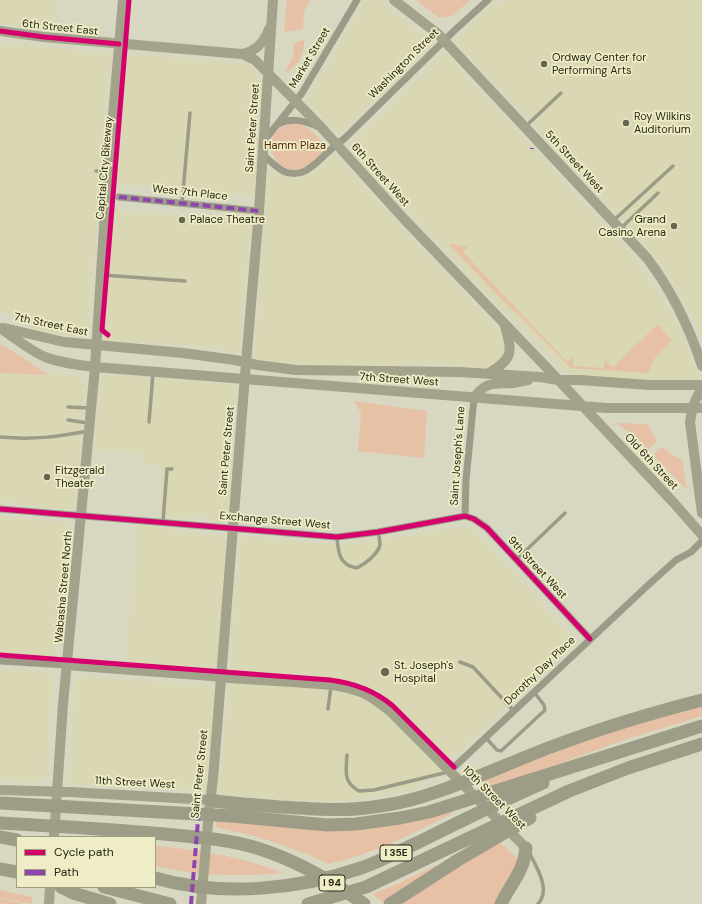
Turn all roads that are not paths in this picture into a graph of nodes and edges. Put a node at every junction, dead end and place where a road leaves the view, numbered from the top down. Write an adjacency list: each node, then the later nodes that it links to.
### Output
1 (123, 0): 9 (main road, Wabasha Street North)
2 (272, 0): 6 (main road, Saint Peter Street)
3 (357, 0): 13 (street, Market Street)
4 (394, 0): 8 (main road, 5th Street West)
5 (488, 0): 8 (street, Washington Street)
6 (271, 24): 10 (main road); 11 (main road, Saint Peter Street)
7 (0, 31): 9 (main road, 6th Street East)
8 (444, 40): 16 (main road, 5th Street West); 19 (street, Washington Street)
9 (119, 44): 10 (main road, 6th Street West); 23 (main road, Wabasha Street North)
10 (242, 54): 11 (main road, 6th Street West)
11 (268, 73): 13 (main road, 6th Street West); 18 (main road, Saint Peter Street)
12 (561, 93): 16 (lane)
13 (295, 102): 15 (street, Market Street); 17 (main road, 6th Street West)
14 (190, 113): 26 (lane)
15 (277, 124): 17 (street); 18 (street, Market Street)
16 (525, 127): 28 (main road, 5th Street West)
17 (321, 128): 19 (main road, 6th Street West)
18 (264, 141): 20 (main road, Saint Peter Street)
19 (337, 145): 20 (street); 31 (main road, 6th Street West)
20 (263, 155): 27 (main road, Saint Peter Street)
21 (673, 166): 28 (lane)
22 (96, 171): 23 (lane)
23 (108, 171): 29 (main road, Wabasha Street North)
24 (658, 193): 28 (lane)
25 (119, 197): 26 (street, West 7th Place)
26 (182, 203): 27 (street, West 7th Place)
27 (259, 211): 35 (main road, Saint Peter Street)
28 (617, 225): 34 (main road, 5th Street West)
29 (101, 275): 30 (lane); 33 (main road, Wabasha Street North)
30 (185, 281)
31 (505, 324): 39 (main road); 42 (main road, 6th Street West)
32 (0, 327): 33 (main road, 7th Street East); 37 (main road, 7th Street East)
33 (97, 346): 35 (main road, 7th Street West); 37 (main road, Wabasha Street North)
34 (699, 349): 36 (main road, 5th Street West)
35 (246, 363): 39 (main road, 7th Street West); 41 (main road, Saint Peter Street)
36 (702, 366)
37 (95, 367): 38 (main road, 7th Street West); 48 (main road, Wabasha Street North)
38 (153, 372): 41 (main road, 7th Street West); 51 (lane)
39 (488, 373): 40 (main road, 7th Street West)
40 (540, 377): 42 (main road, 7th Street West); 45 (main road)
41 (245, 379): 45 (main road, 7th Street West); 61 (main road, Saint Peter Street)
42 (558, 380): 43 (main road, 7th Street West); 46 (main road, 6th Street West)
43 (702, 385)
44 (702, 390): 49 (main road)
45 (474, 398): 46 (main road, 7th Street West); 59 (street, Saint Joseph's Lane)
46 (582, 406): 49 (main road, 7th Street West); 63 (main road, Old 6th Street)
47 (68, 407): 48 (lane)
48 (91, 408): 52 (main road, Wabasha Street North)
49 (697, 408): 57 (main road)
50 (68, 420): 52 (lane)
51 (149, 422)
52 (90, 427): 53 (lane); 58 (main road, Wabasha Street North)
53 (0, 437)
54 (172, 469): 60 (lane)
55 (0, 509): 58 (street, Exchange Street West)
56 (565, 513): 66 (lane)
57 (702, 513)
58 (81, 515): 60 (street, Exchange Street West); 70 (main road, Wabasha Street North)
59 (465, 516): 62 (street, Exchange Street West); 66 (street, 9th Street West)
60 (163, 522): 61 (street, Exchange Street West)
61 (232, 528): 64 (street, Exchange Street West); 71 (main road, Saint Peter Street)
62 (378, 532): 64 (street, Exchange Street West); 64 (lane)
63 (702, 535)
64 (338, 537)
65 (702, 541): 67 (street, Dorothy Day Place)
66 (516, 560): 67 (street, 9th Street West)
67 (590, 639): 73 (street, Dorothy Day Place)
68 (0, 660): 70 (street)
69 (460, 662): 76 (lane)
70 (66, 666): 71 (main road, 10th Street West); 85 (main road, Wabasha Street North)
71 (222, 677): 72 (main road, 10th Street West); 87 (main road, Saint Peter Street)
72 (331, 684): 75 (lane); 82 (main road, 10th Street West)
73 (534, 692): 76 (street, Dorothy Day Place); 78 (lane)
74 (702, 700): 87 (highway)
75 (328, 709)
76 (514, 711): 78 (street, Dorothy Day Place)
77 (702, 726): 80 (highway, I 35E)
78 (486, 738): 82 (street, Dorothy Day Place)
79 (702, 744): 83 (highway, I 35E)
80 (621, 752): 86 (highway); 95 (highway, I 35E)
81 (346, 755): 82 (lane)
82 (453, 774): 92 (main road, 10th Street West)
83 (592, 782): 103 (highway, I 35E); 105 (highway)
84 (0, 790): 85 (main road, 11th Street West)
85 (58, 797): 87 (main road, 11th Street West); 89 (main road, Wabasha Street North)
86 (0, 803)
87 (210, 805): 102 (main road, Saint Peter Street)
88 (0, 823): 104 (highway, I 94)
89 (54, 836)
90 (0, 837): 91 (highway)
91 (16, 840)
92 (526, 848): 106 (highway); 107 (lane)
93 (0, 869): 94 (highway)
94 (16, 872)
95 (156, 878)
96 (50, 888): 99 (main road)
97 (63, 888): 100 (highway)
98 (108, 888): 101 (highway)
99 (49, 904)
100 (110, 904)
101 (170, 904)
102 (201, 904)
103 (308, 904)
104 (364, 904)
105 (390, 904)
106 (501, 904)
107 (538, 904)

